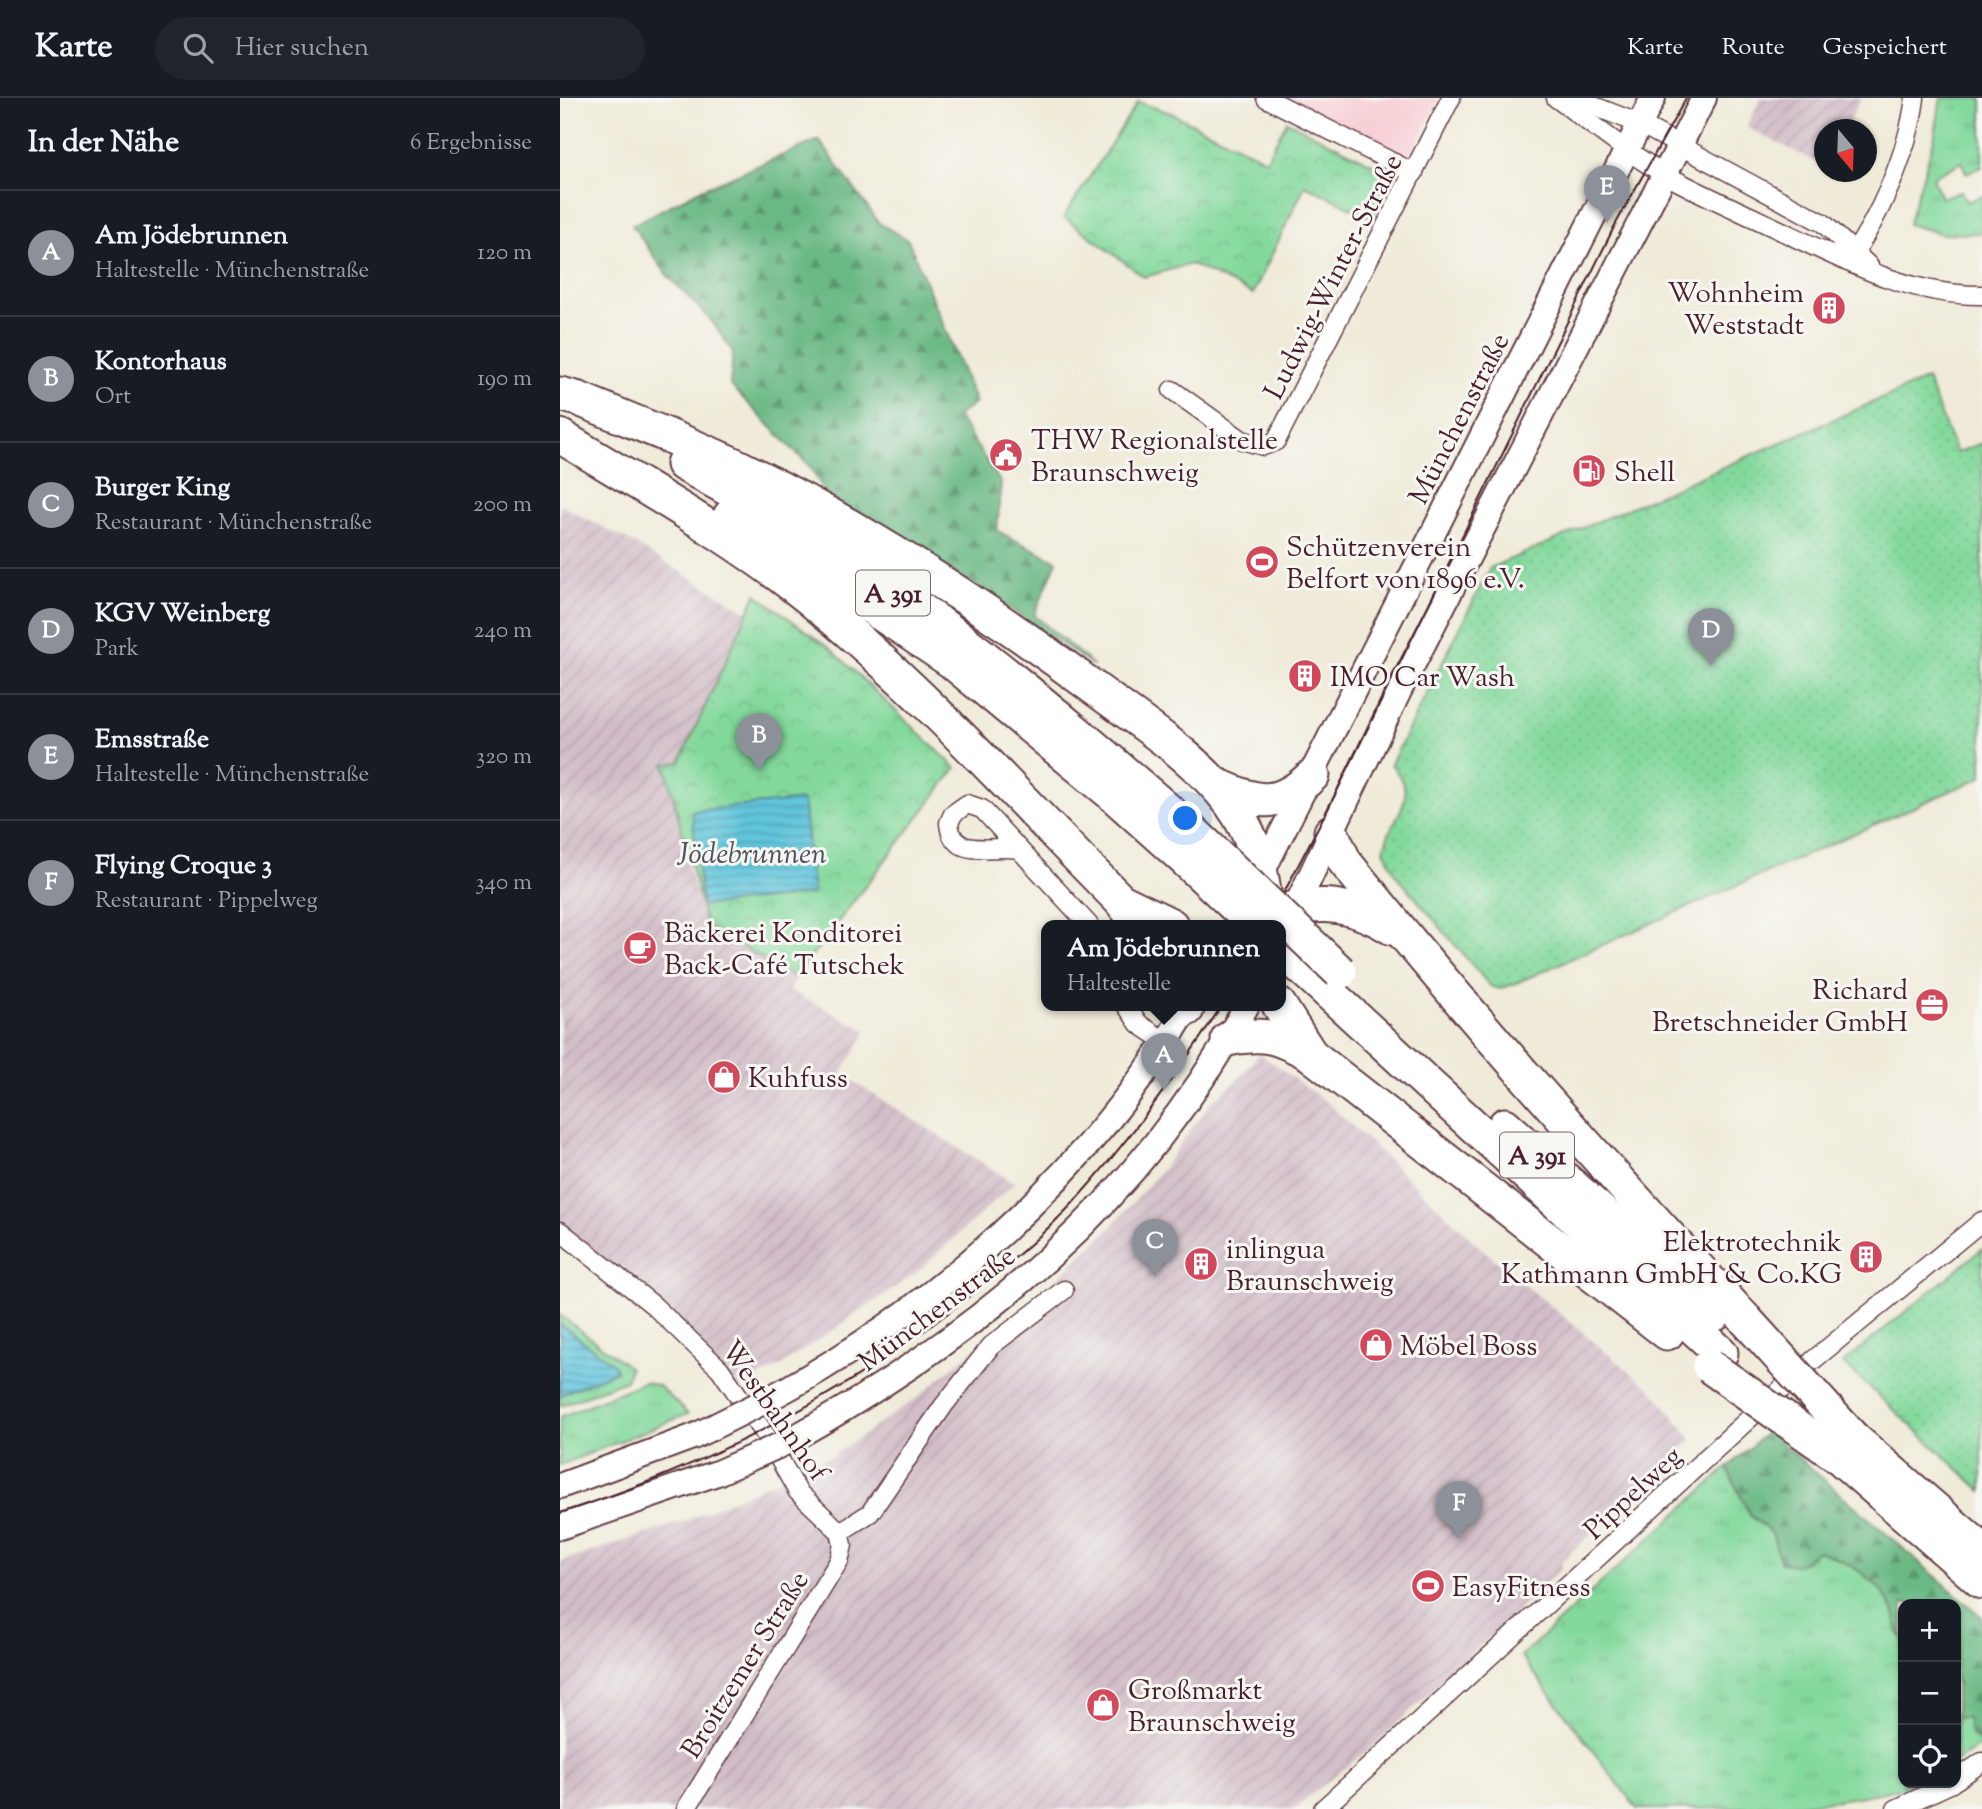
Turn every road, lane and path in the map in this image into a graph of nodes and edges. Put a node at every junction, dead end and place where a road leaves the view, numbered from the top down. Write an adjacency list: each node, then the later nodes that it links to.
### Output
1 (1266, 98): 11 (street)
2 (1451, 98): 11 (street, Ludwig-Winter-Straße)
3 (1556, 98): 10 (street)
4 (1573, 98): 8 (street)
5 (1653, 98): 8 (main road, Münchenstraße)
6 (1704, 98): 9 (main road)
7 (1915, 98): 13 (street)
8 (1640, 124): 9 (street); 10 (main road, Münchenstraße)
9 (1680, 148): 12 (main road); 13 (street)
10 (1626, 150): 12 (street); 20 (main road, Münchenstraße)
11 (1414, 173): 15 (street, Ludwig-Winter-Straße)
12 (1666, 175): 13 (street); 22 (main road)
13 (1851, 257): 14 (street)
14 (1982, 295)
15 (1171, 390)
16 (560, 394): 21 (highway)
17 (560, 403): 23 (highway, A 391)
18 (560, 429): 23 (highway, A 391)
19 (560, 436): 26 (highway)
20 (1313, 775): 21 (highway); 25 (main road, Münchenstraße)
21 (1215, 784): 25 (highway)
22 (1331, 832): 32 (main road); 35 (highway)
23 (1187, 844): 30 (highway, A 391, bridge); 33 (highway, A 391, bridge)
24 (1018, 849): 27 (street)
25 (1262, 873): 31 (highway)
26 (1119, 899): 28 (highway); 29 (highway)
27 (1084, 920)
28 (1136, 920)
29 (1158, 920)
30 (1259, 920)
31 (1262, 920)
32 (1264, 920)
33 (1268, 920)
34 (1273, 920): 35 (highway)
35 (1406, 936): 49 (highway)
36 (1286, 937): 38 (highway, A 391, bridge)
37 (1286, 952): 38 (highway, A 391)
38 (1334, 982): 49 (highway, A 391)
39 (1130, 1011): 44 (street)
40 (1184, 1011): 44 (main road, Münchenstraße)
41 (1244, 1011): 43 (main road, Münchenstraße)
42 (1283, 1011): 45 (highway)
43 (1228, 1039): 45 (highway); 52 (main road, Münchenstraße, bridge)
44 (1166, 1042): 51 (main road, Münchenstraße, bridge)
45 (1310, 1054): 49 (highway)
46 (1982, 1222): 60 (street, Pippelweg)
47 (560, 1231): 53 (street, Westbahnhof)
48 (1064, 1290): 53 (street)
49 (1728, 1343): 50 (highway, bridge); 50 (highway, bridge)
50 (1846, 1447): 54 (highway); 55 (highway)
51 (560, 1486)
52 (560, 1527)
53 (841, 1539): 59 (street, Broitzemer Straße)
54 (1982, 1550)
55 (1982, 1582)
56 (1982, 1762): 57 (street)
57 (1961, 1777)
58 (1941, 1788): 61 (street)
59 (686, 1809)
60 (1323, 1809)
61 (1896, 1809)

